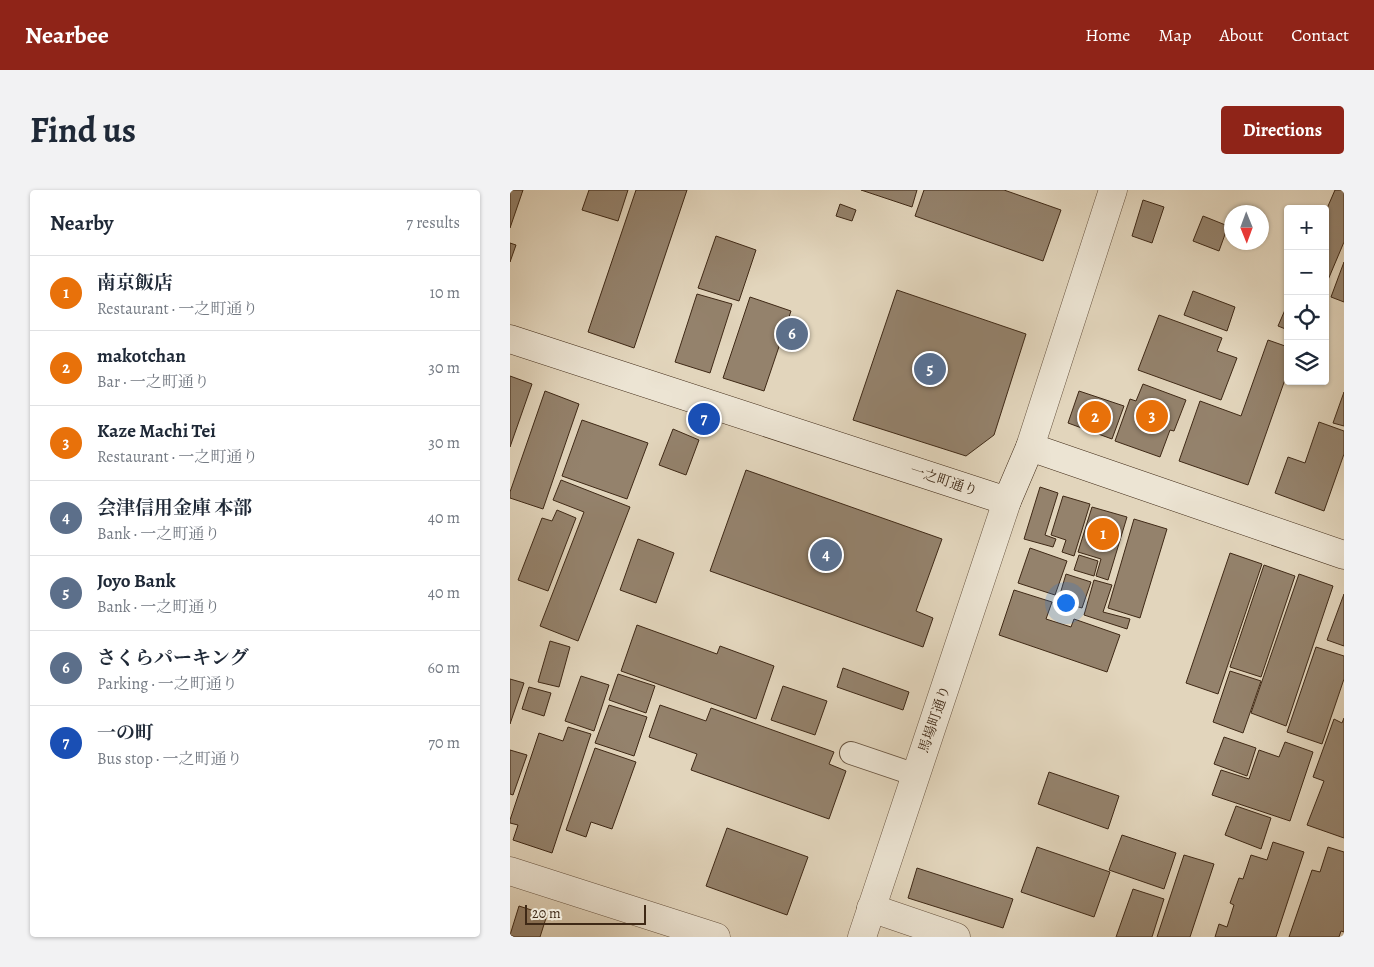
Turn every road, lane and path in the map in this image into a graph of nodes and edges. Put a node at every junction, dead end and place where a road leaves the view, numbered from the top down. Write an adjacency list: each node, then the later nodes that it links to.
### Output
1 (1113, 190): 3 (street)
2 (510, 339): 4 (street, 一之町通り)
3 (1030, 447): 4 (street); 5 (street)
4 (1008, 501): 7 (street, 馬場町通り)
5 (1344, 555)
6 (851, 753): 7 (lane)
7 (916, 775): 9 (street, 馬場町通り)
8 (510, 871): 10 (street)
9 (871, 908): 11 (street, 馬場町通り); 12 (street)
10 (716, 937)
11 (862, 937)
12 (956, 937)

